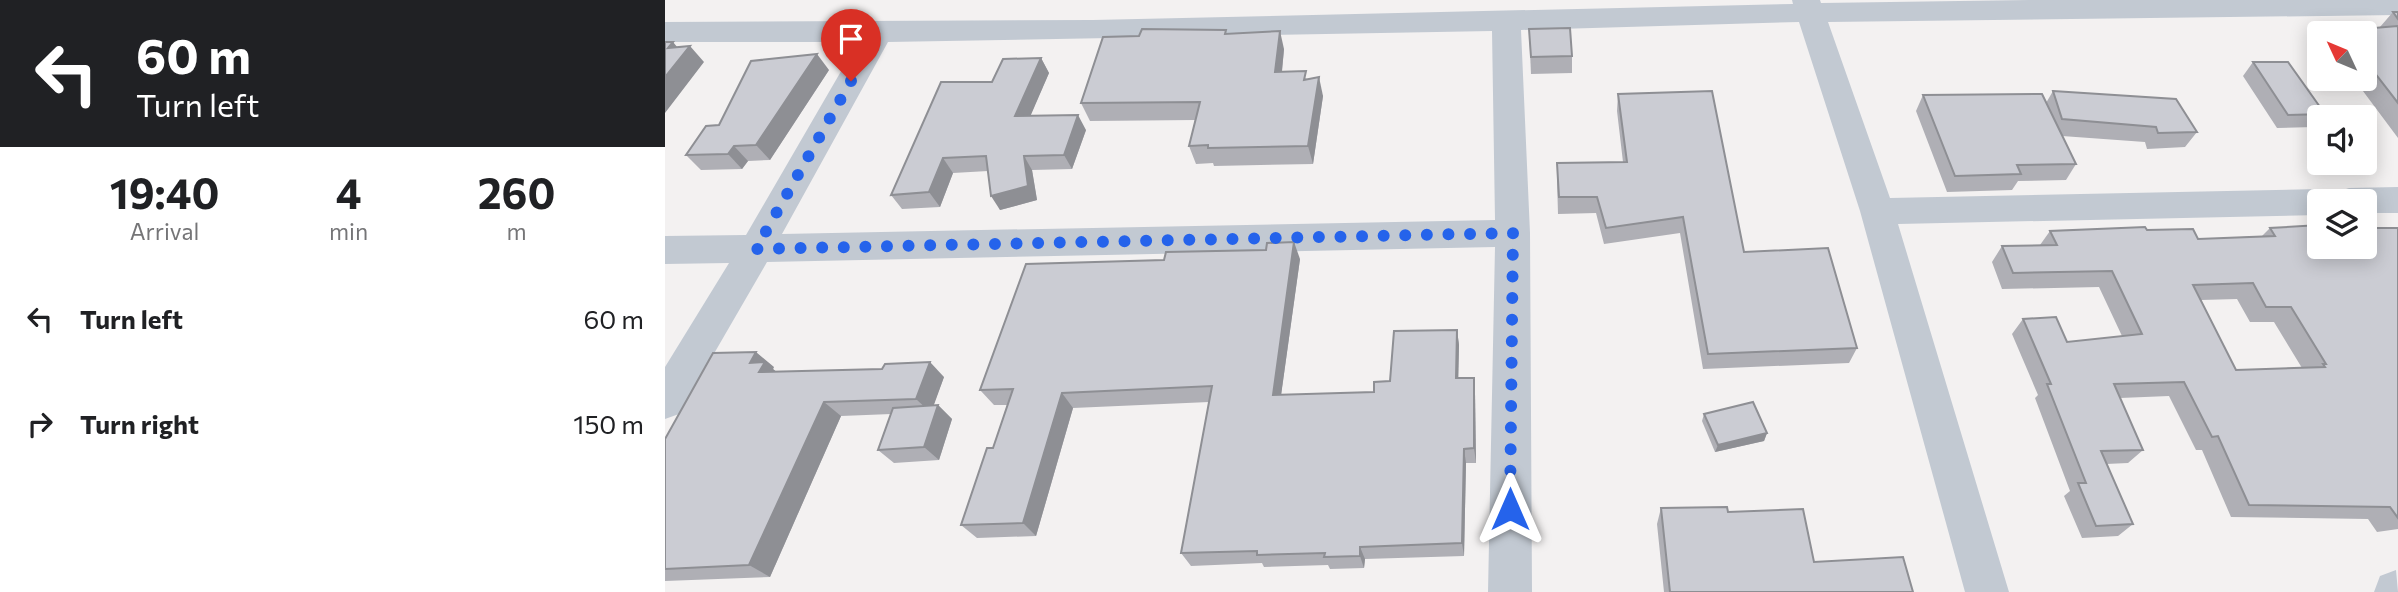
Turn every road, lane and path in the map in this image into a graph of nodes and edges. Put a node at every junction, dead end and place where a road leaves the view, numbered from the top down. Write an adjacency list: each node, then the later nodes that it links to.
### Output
1 (1808, 6): 2 (street); 3 (street); 9 (street)
2 (2398, 6)
3 (1506, 23): 5 (street); 10 (street)
4 (665, 32): 5 (street)
5 (877, 34): 11 (street)
6 (2377, 200): 7 (street)
7 (2398, 200)
8 (2307, 202): 9 (street)
9 (1877, 211): 15 (street)
10 (1513, 233): 11 (street); 14 (street)
11 (756, 249): 12 (street); 13 (street)
12 (665, 250)
13 (665, 402)
14 (1510, 592)
15 (1987, 592)

